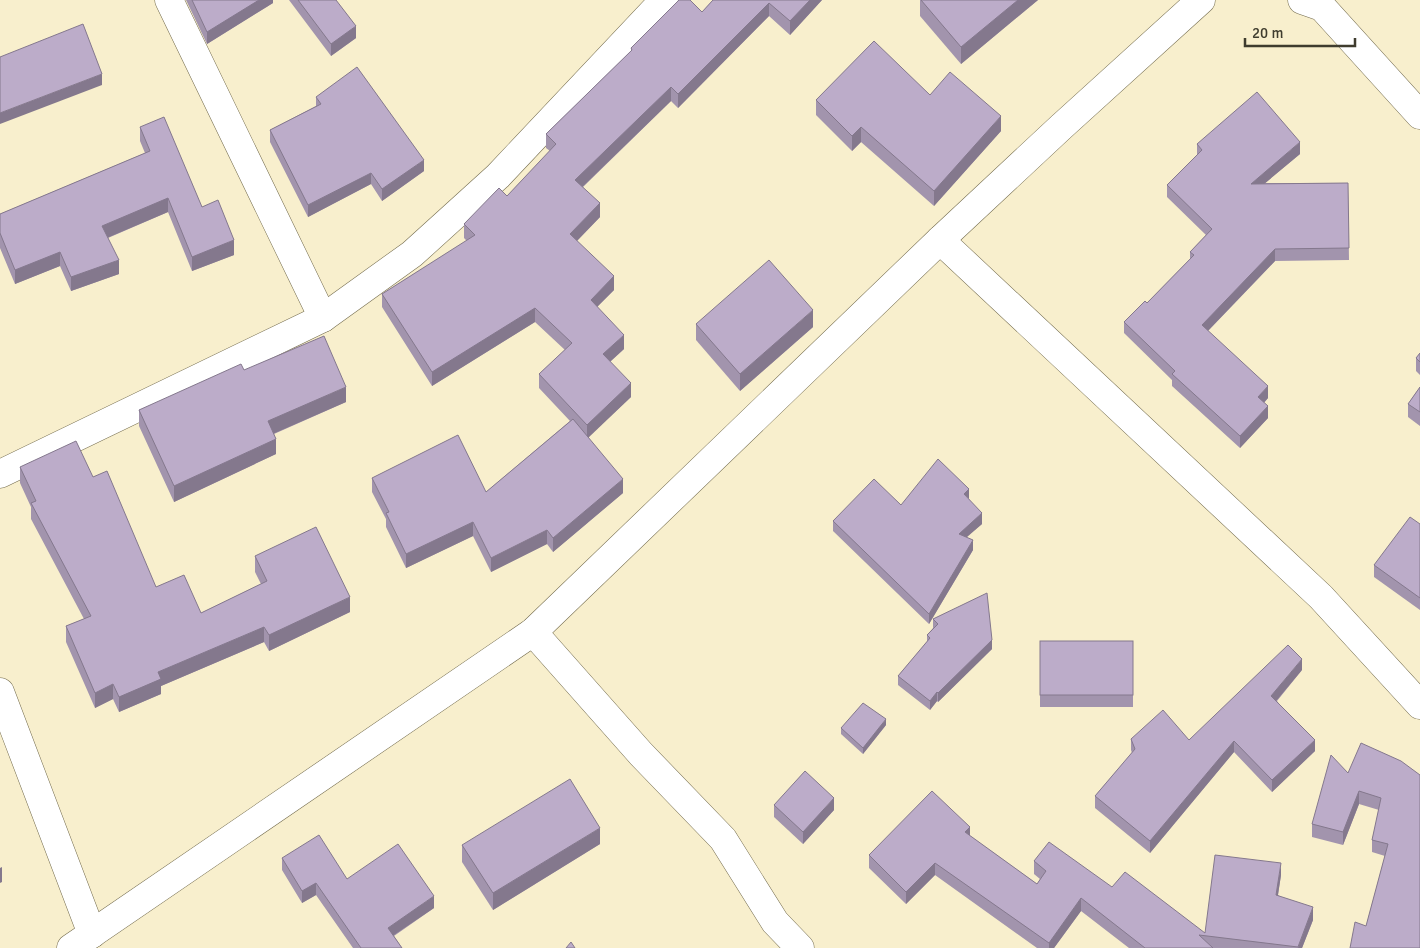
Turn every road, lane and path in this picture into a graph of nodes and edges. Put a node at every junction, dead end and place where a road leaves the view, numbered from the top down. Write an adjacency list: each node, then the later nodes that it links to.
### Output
1 (169, 0): 7 (street)
2 (664, 0): 7 (street)
3 (1201, 0): 6 (street)
4 (1302, 0): 5 (street)
5 (1420, 116)
6 (940, 240): 9 (street); 11 (street)
7 (323, 318): 8 (street)
8 (0, 474)
9 (533, 632): 12 (street); 13 (street)
10 (0, 692): 12 (street)
11 (1420, 705)
12 (81, 941)
13 (800, 948)

